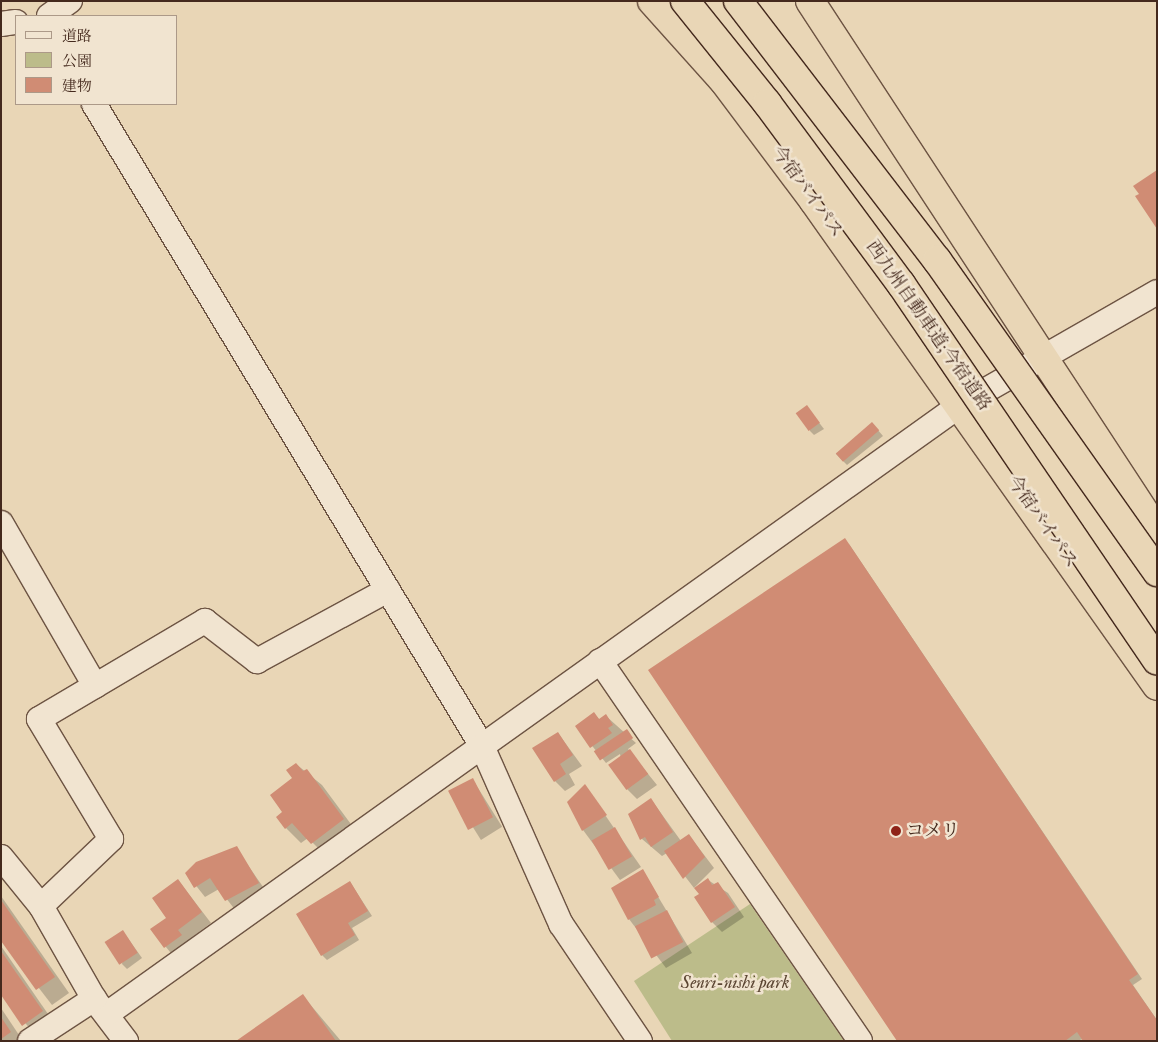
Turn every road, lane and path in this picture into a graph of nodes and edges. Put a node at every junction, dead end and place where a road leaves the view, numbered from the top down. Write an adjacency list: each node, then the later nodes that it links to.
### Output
1 (70, 1): 6 (street)
2 (652, 1): 12 (highway, 今宿バイパス)
3 (685, 1): 18 (highway, 西九州自動車道;今宿道路, bridge)
4 (738, 1): 15 (highway, bridge)
5 (810, 1): 11 (highway)
6 (50, 15)
7 (15, 22): 8 (street)
8 (1, 24)
9 (95, 105): 16 (street)
10 (1157, 292): 11 (street)
11 (1040, 359): 12 (street); 14 (highway)
12 (960, 404): 17 (street); 20 (highway, 今宿バイパス)
13 (1, 523): 19 (street)
14 (1157, 531)
15 (1157, 572)
16 (388, 590): 19 (street); 21 (street)
17 (600, 660): 21 (street); 28 (street)
18 (1157, 660)
19 (95, 686): 23 (street)
20 (1157, 686)
21 (482, 746): 24 (street); 27 (street)
22 (1, 858): 23 (street)
23 (41, 906): 24 (street)
24 (100, 1007): 25 (street); 26 (street)
25 (30, 1041)
26 (126, 1041)
27 (640, 1041)
28 (860, 1041)

